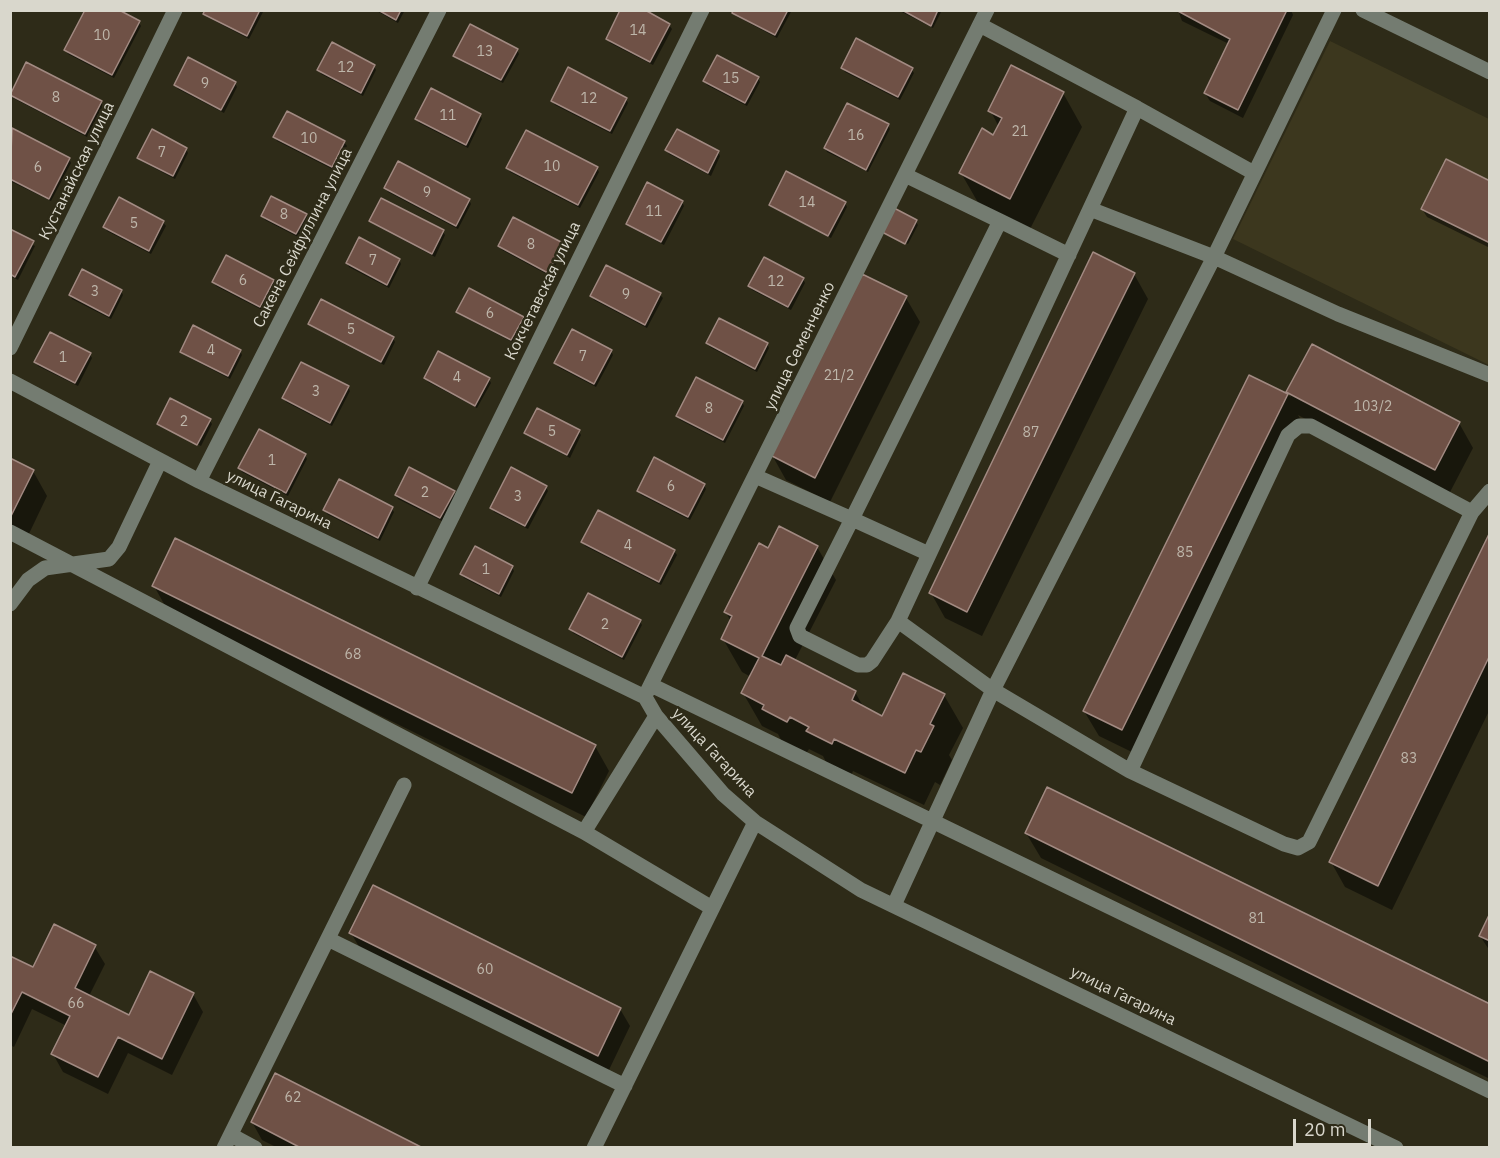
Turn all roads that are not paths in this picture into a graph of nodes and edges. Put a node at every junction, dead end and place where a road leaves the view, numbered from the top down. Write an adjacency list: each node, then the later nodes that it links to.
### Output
1 (175, 10): 16 (street, Кустанайская улица)
2 (439, 10): 21 (street, Сакена Сейфуллина улица)
3 (702, 10): 28 (street, Кокчетавская улица)
4 (987, 10): 7 (street, улица Семенченко)
5 (1334, 10): 10 (street)
6 (1363, 10): 8 (street)
7 (980, 25): 9 (street); 11 (street, улица Семенченко)
8 (1490, 72)
9 (1137, 108): 10 (street); 12 (street)
10 (1254, 173): 15 (street)
11 (905, 175): 13 (street); 20 (street, улица Семенченко)
12 (1090, 209): 14 (street); 15 (street)
13 (1000, 221): 14 (street); 24 (street)
14 (1069, 255): 26 (street)
15 (1214, 257): 17 (street); 31 (street)
16 (10, 348)
17 (1490, 375)
18 (10, 381): 19 (street, улица Гагарина)
19 (160, 462): 21 (street, улица Гагарина); 27 (street)
20 (755, 476): 24 (street); 32 (street, улица Семенченко)
21 (199, 481): 28 (street, улица Гагарина)
22 (1490, 491): 23 (street)
23 (1472, 512): 34 (street); 34 (street)
24 (852, 519): 26 (street); 30 (street)
25 (10, 532): 27 (street)
26 (929, 554): 30 (street)
27 (74, 563): 29 (street); 38 (street)
28 (417, 588): 32 (street, улица Гагарина)
29 (10, 604)
30 (898, 621): 31 (street)
31 (993, 690): 34 (street); 36 (street)
32 (648, 691): 33 (street, улица Гагарина); 36 (street)
33 (656, 716): 37 (street, улица Гагарина); 38 (street)
34 (1130, 771)
35 (404, 785): 41 (street)
36 (933, 821): 39 (street); 43 (street)
37 (755, 822): 39 (street, улица Гагарина); 40 (street)
38 (584, 832): 40 (street)
39 (894, 905): 47 (street, улица Гагарина)
40 (712, 908): 42 (street)
41 (328, 939): 42 (street); 44 (street)
42 (625, 1086): 46 (street)
43 (1490, 1091)
44 (228, 1141): 45 (street)
45 (255, 1148)
46 (594, 1148)
47 (1396, 1148)

